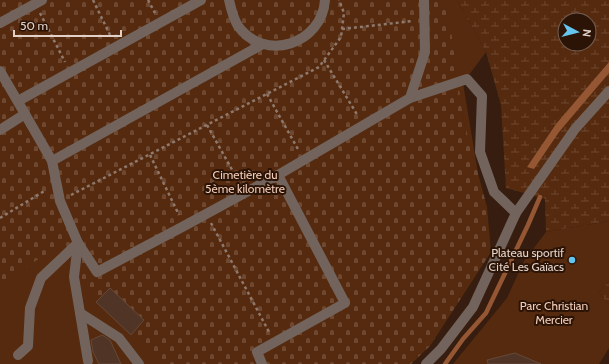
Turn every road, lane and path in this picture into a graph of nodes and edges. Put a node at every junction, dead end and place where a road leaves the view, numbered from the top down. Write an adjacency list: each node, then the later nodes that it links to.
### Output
1 (93, 0): 12 (path)
2 (201, 0): 12 (lane)
3 (229, 0): 11 (lane)
4 (325, 0): 11 (lane)
5 (339, 0): 10 (path)
6 (424, 0): 8 (lane)
7 (39, 2): 9 (lane); 15 (path)
8 (425, 20): 10 (path); 18 (lane)
9 (0, 23)
10 (342, 29): 13 (path)
11 (263, 44): 26 (lane)
12 (116, 47): 15 (lane)
13 (324, 60): 17 (path); 22 (path)
14 (0, 71): 19 (lane)
15 (71, 72): 19 (lane)
16 (609, 90): 31 (lane)
17 (267, 94): 21 (path); 25 (path)
18 (410, 98): 22 (lane); 31 (lane)
19 (18, 101): 20 (lane)
20 (25, 114): 23 (lane); 26 (lane)
21 (207, 125): 24 (path); 29 (path)
22 (364, 125): 25 (lane)
23 (0, 130)
24 (150, 155): 30 (path); 34 (path)
25 (304, 160): 27 (lane)
26 (52, 161): 28 (lane)
27 (278, 175): 29 (lane); 37 (lane)
28 (57, 183): 30 (lane); 33 (path)
29 (245, 193): 32 (lane)
30 (60, 201): 35 (lane)
31 (516, 213): 42 (lane)
32 (206, 214): 34 (lane); 37 (path)
33 (0, 218)
34 (184, 226): 35 (lane)
35 (78, 243): 36 (lane); 38 (lane)
36 (80, 313): 39 (lane); 40 (lane)
37 (275, 343): 41 (lane)
38 (18, 355)
39 (88, 361)
40 (139, 364)
41 (262, 364)
42 (426, 364)

